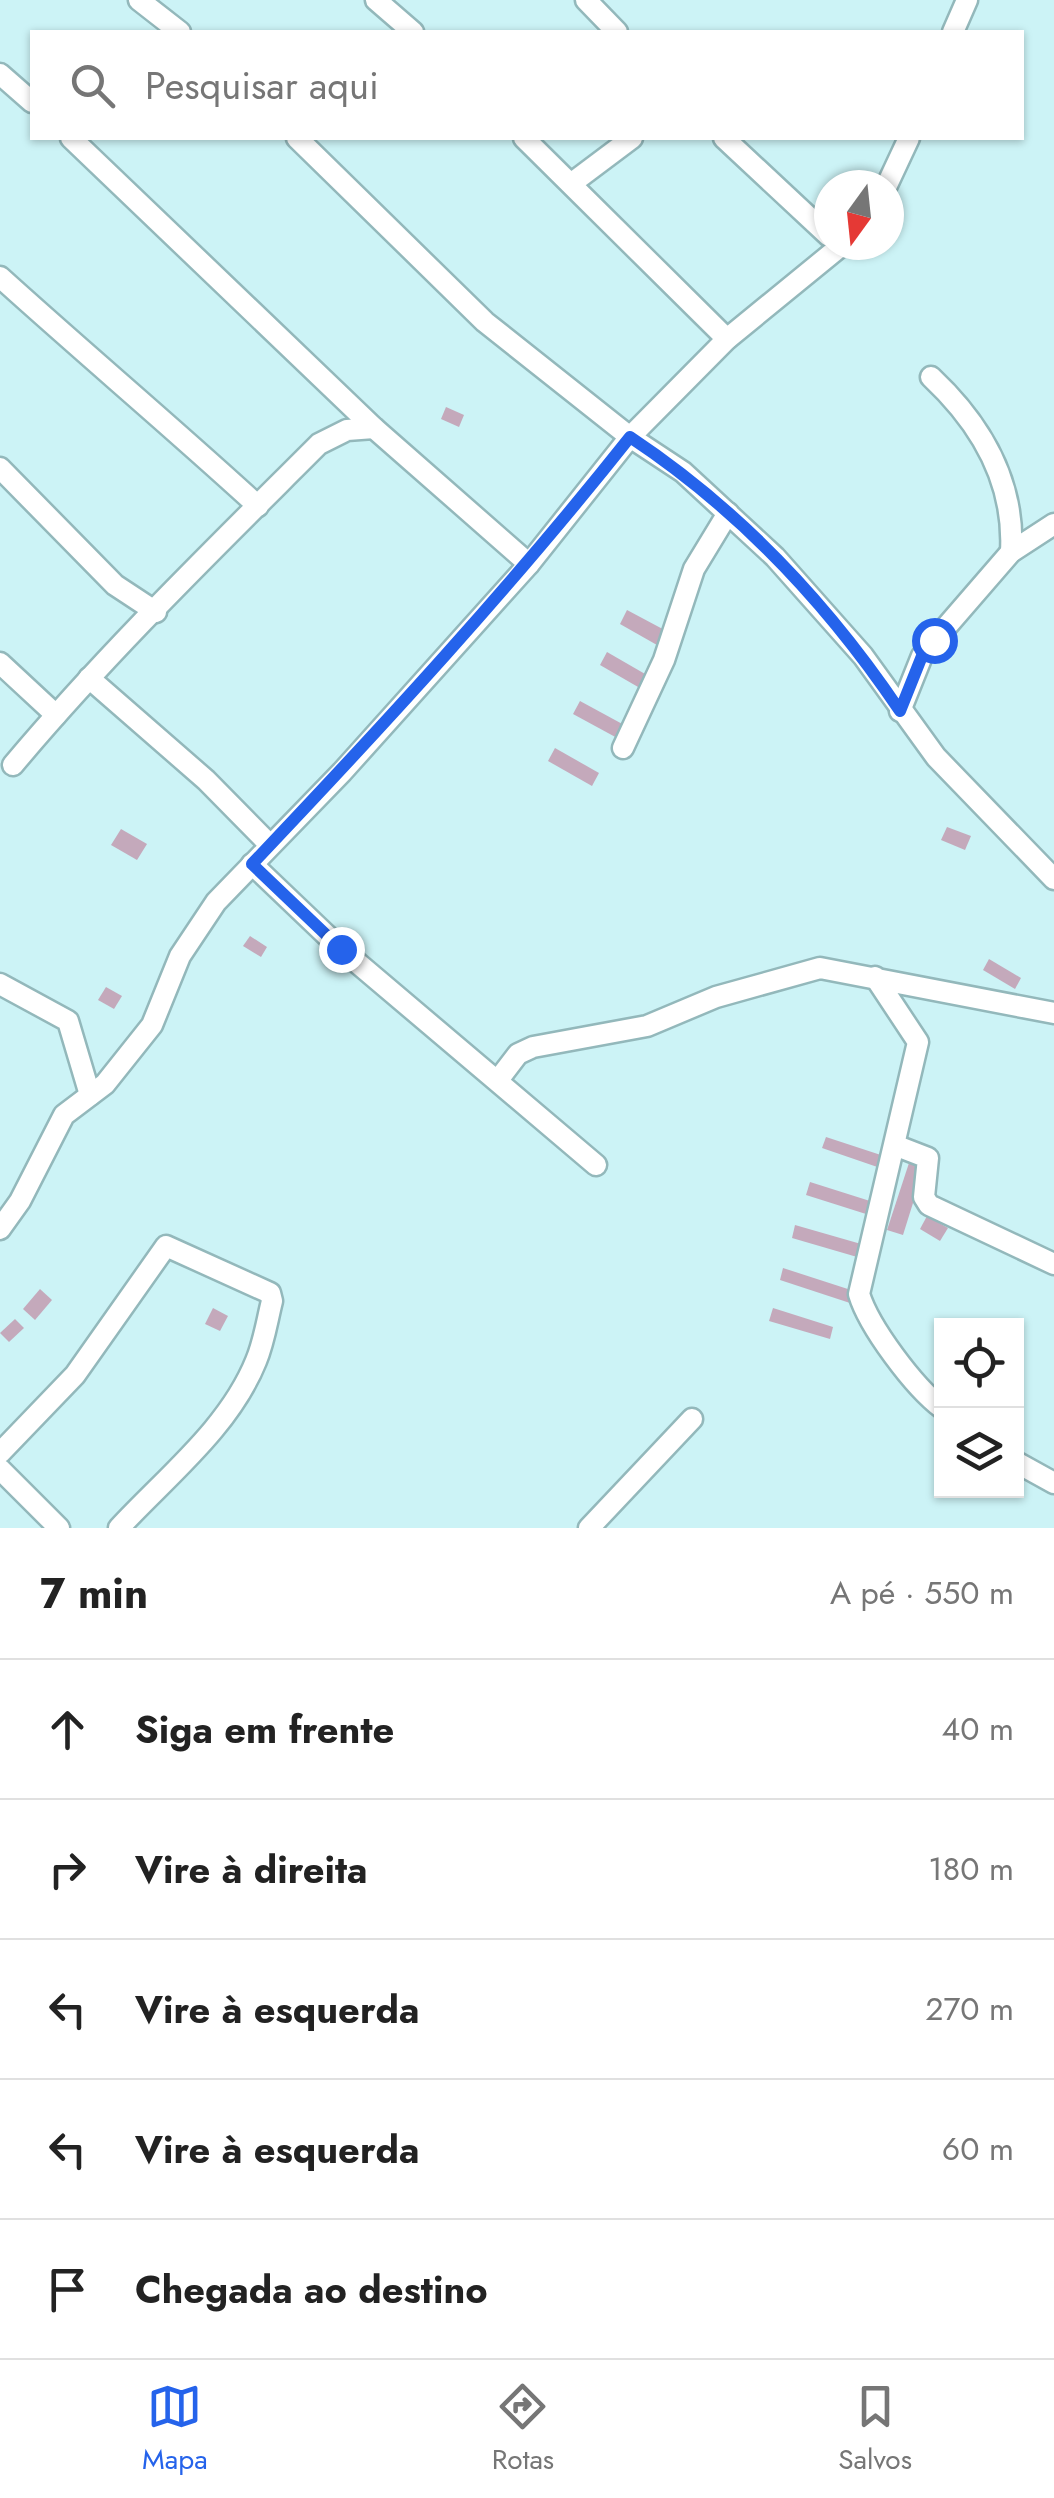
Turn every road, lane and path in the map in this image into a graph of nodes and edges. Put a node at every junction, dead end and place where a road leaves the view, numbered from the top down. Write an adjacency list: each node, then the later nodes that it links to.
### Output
1 (139, 0): 5 (street)
2 (376, 0): 6 (street)
3 (586, 0): 7 (street)
4 (967, 0): 8 (street)
5 (177, 30)
6 (411, 30)
7 (615, 30)
8 (954, 30)
9 (0, 74): 10 (street)
10 (30, 100)
11 (72, 140): 24 (street)
12 (299, 140): 25 (street)
13 (526, 140): 18 (street)
14 (629, 140): 18 (street)
15 (726, 140): 19 (street)
16 (908, 140): 17 (street)
17 (893, 170)
18 (572, 183): 22 (street)
19 (814, 222)
20 (818, 260): 22 (street)
21 (0, 277): 27 (street)
22 (727, 339): 25 (street)
23 (932, 377): 30 (street)
24 (374, 428): 27 (street); 31 (street)
25 (630, 437): 28 (street); 31 (street)
26 (0, 468): 32 (street)
27 (258, 506): 32 (street)
28 (728, 513): 35 (street); 37 (street)
29 (1054, 524): 30 (street)
30 (1011, 552): 35 (street)
31 (529, 564): 39 (street)
32 (156, 612): 34 (street)
33 (0, 663): 36 (street)
34 (89, 678): 36 (street); 39 (street)
35 (900, 711): 41 (street)
36 (56, 714): 38 (street)
37 (623, 748)
38 (12, 766)
39 (270, 845): 40 (street)
40 (252, 864): 45 (street); 46 (street)
41 (1054, 880)
42 (875, 977): 44 (street); 45 (street); 47 (street)
43 (0, 984): 46 (street)
44 (1054, 1013)
45 (498, 1080): 48 (street)
46 (90, 1095): 49 (street)
47 (897, 1146): 50 (street); 51 (street)
48 (596, 1165)
49 (0, 1229)
50 (1054, 1264)
51 (934, 1401)
52 (692, 1418): 59 (street)
53 (0, 1452): 58 (street)
54 (1024, 1466): 56 (street)
55 (0, 1469): 57 (street)
56 (1054, 1483)
57 (59, 1528)
58 (119, 1528)
59 (589, 1528)

